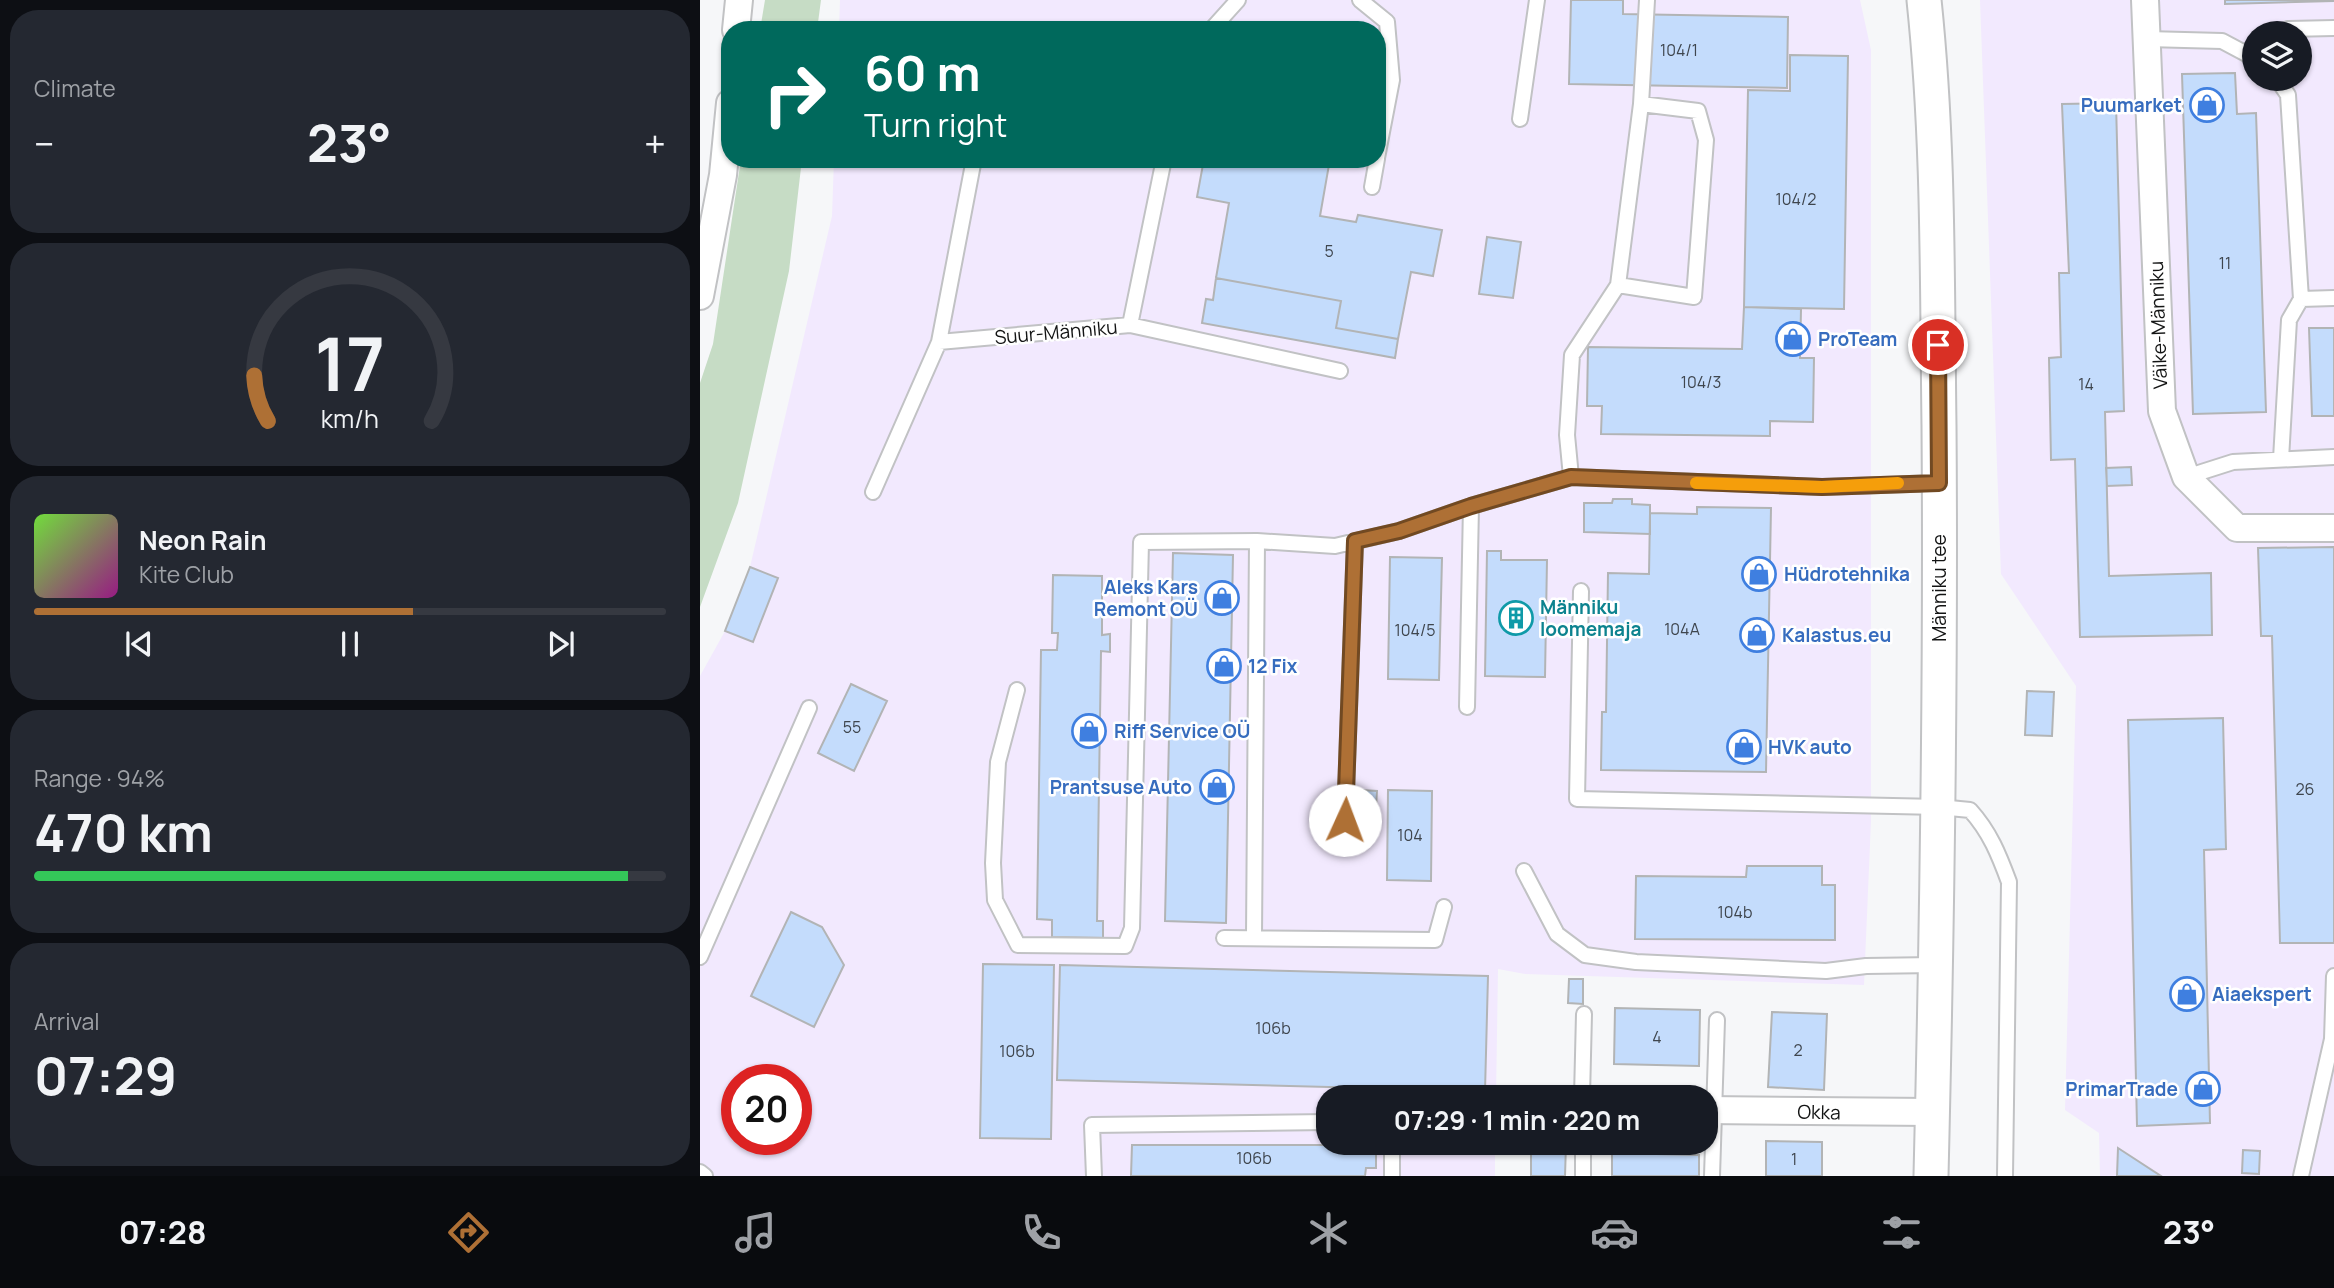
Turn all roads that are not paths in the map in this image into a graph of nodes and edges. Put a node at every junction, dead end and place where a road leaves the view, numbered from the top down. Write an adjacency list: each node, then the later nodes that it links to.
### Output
1 (739, 0): 8 (street)
2 (1238, 0): 9 (lane)
3 (1360, 0): 10 (lane)
4 (1537, 0): 19 (lane)
5 (1647, 0): 17 (lane)
6 (1924, 0): 36 (street, Männiku tee)
7 (2145, 0): 14 (street, Väike-Männiku)
8 (737, 21)
9 (1218, 21)
10 (1386, 21)
11 (1386, 21): 18 (lane)
12 (2312, 28): 13 (lane)
13 (2334, 28)
14 (2147, 39): 15 (lane); 35 (street, Väike-Männiku)
15 (2242, 50)
16 (2286, 91): 28 (lane)
17 (1641, 104): 25 (lane); 25 (lane)
18 (1386, 112)
19 (1520, 119)
20 (724, 168): 26 (street)
21 (972, 168): 30 (lane)
22 (1162, 168): 29 (lane, Suur-Männiku)
23 (1375, 168): 24 (lane)
24 (1372, 187)
25 (1618, 285): 34 (lane)
26 (700, 296)
27 (2334, 298): 28 (lane)
28 (2301, 299): 33 (lane)
29 (1130, 325): 30 (lane, Suur-Männiku); 31 (lane)
30 (939, 342): 37 (lane)
31 (1340, 370)
32 (2334, 457): 33 (lane)
33 (2281, 459): 35 (lane)
34 (1571, 477): 36 (lane); 38 (lane)
35 (2186, 477): 39 (street, Väike-Männiku)
36 (1939, 483): 46 (street, Männiku tee)
37 (873, 492)
38 (1471, 506): 41 (lane); 44 (lane)
39 (2334, 528)
40 (1258, 541): 41 (lane); 43 (lane); 50 (lane)
41 (1355, 541): 47 (lane)
42 (1581, 591): 46 (lane)
43 (1017, 690)
44 (1467, 707)
45 (809, 708): 52 (lane)
46 (1939, 807): 53 (street, Männiku tee); 72 (lane)
47 (1345, 820)
48 (1524, 871): 53 (lane)
49 (1444, 907): 50 (lane)
50 (1254, 936): 51 (lane)
51 (1224, 937)
52 (700, 957)
53 (1936, 965): 60 (street, Männiku tee)
54 (2334, 976): 73 (lane)
55 (1584, 1014): 57 (lane)
56 (1717, 1020): 58 (lane)
57 (1582, 1085)
58 (1712, 1085)
59 (1718, 1110): 60 (street, Okka)
60 (1933, 1112): 71 (street, Männiku tee)
61 (1316, 1122): 67 (lane)
62 (1392, 1155): 68 (lane)
63 (1583, 1155): 69 (lane)
64 (1711, 1155): 70 (lane)
65 (700, 1172): 66 (lane)
66 (705, 1176)
67 (1094, 1176)
68 (1392, 1176)
69 (1583, 1176)
70 (1712, 1176)
71 (1931, 1176)
72 (2005, 1176)
73 (2301, 1176)

